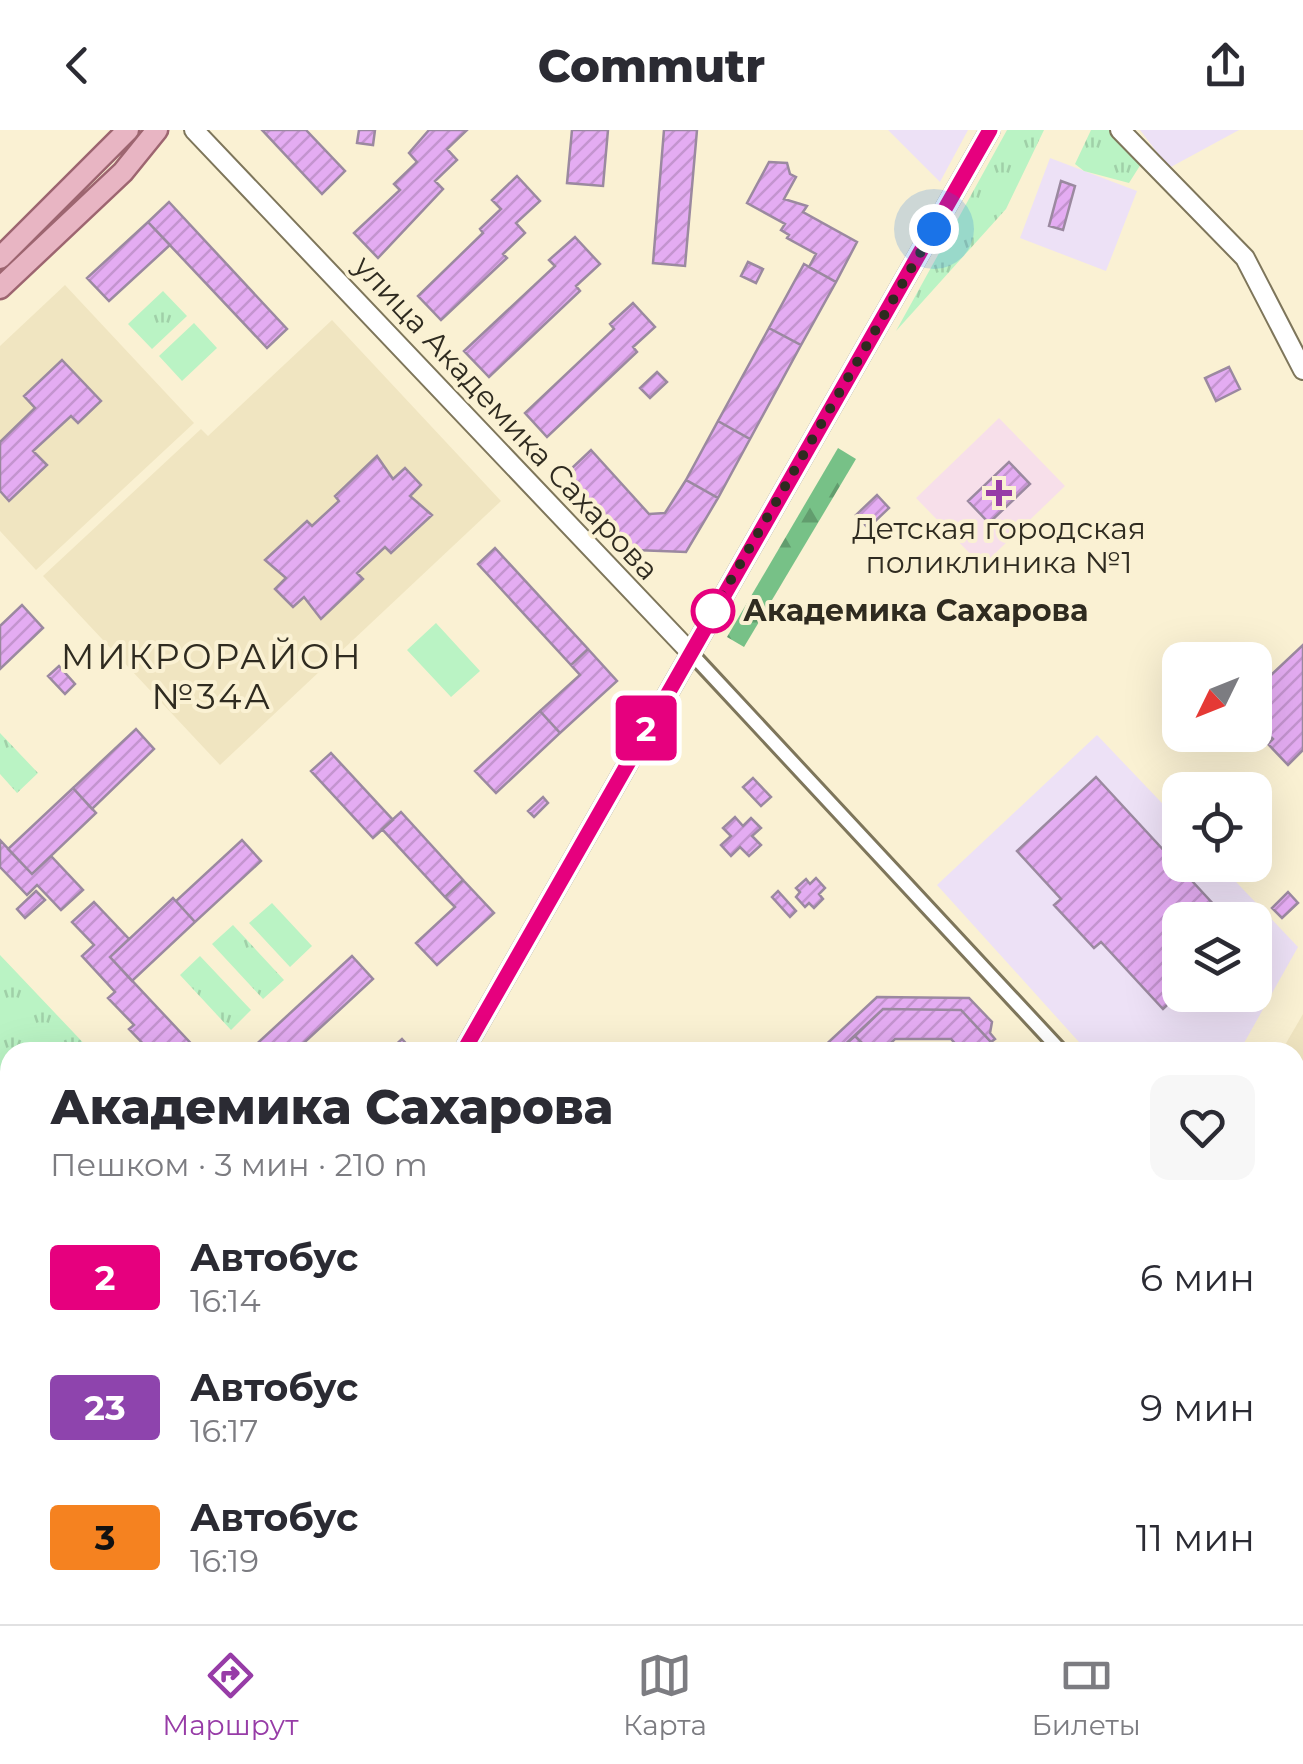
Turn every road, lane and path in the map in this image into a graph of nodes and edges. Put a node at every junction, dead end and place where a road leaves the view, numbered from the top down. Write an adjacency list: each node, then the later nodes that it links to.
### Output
1 (128, 130): 6 (main road)
2 (157, 130): 7 (main road)
3 (194, 130): 9 (main road, улица Академика Сахарова)
4 (990, 130): 9 (main road)
5 (1120, 130): 8 (main road)
6 (0, 258)
7 (0, 288)
8 (1303, 370)
9 (689, 651): 10 (main road); 11 (street, улица Академика Сахарова)
10 (469, 1042)
11 (1053, 1042)

